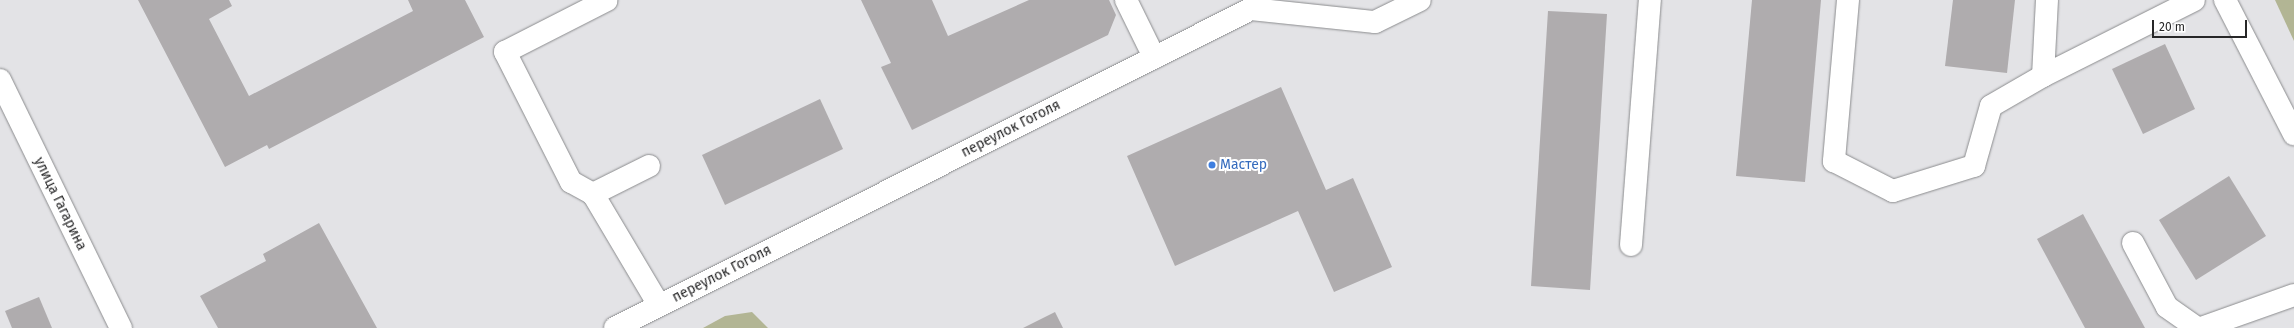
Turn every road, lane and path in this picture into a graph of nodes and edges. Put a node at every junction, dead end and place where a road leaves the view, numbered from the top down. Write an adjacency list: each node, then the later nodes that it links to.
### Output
1 (608, 0): 14 (street)
2 (1126, 0): 9 (street)
3 (1420, 0): 9 (street, переулок Гоголя)
4 (1650, 0): 16 (street)
5 (1848, 0): 10 (street)
6 (2047, 0): 10 (street)
7 (2194, 0): 10 (street)
8 (2225, 0): 12 (street)
9 (1154, 57): 18 (street, переулок Гоголя)
10 (2043, 76)
11 (0, 80): 19 (street, улица Гагарина)
12 (2294, 134)
13 (648, 166): 14 (street)
14 (593, 194): 18 (street)
15 (2133, 243): 21 (street)
16 (1631, 245)
17 (2294, 295): 22 (street)
18 (659, 305): 20 (street, переулок Гоголя)
19 (121, 328)
20 (615, 328)
21 (2197, 328)
22 (2201, 328)

